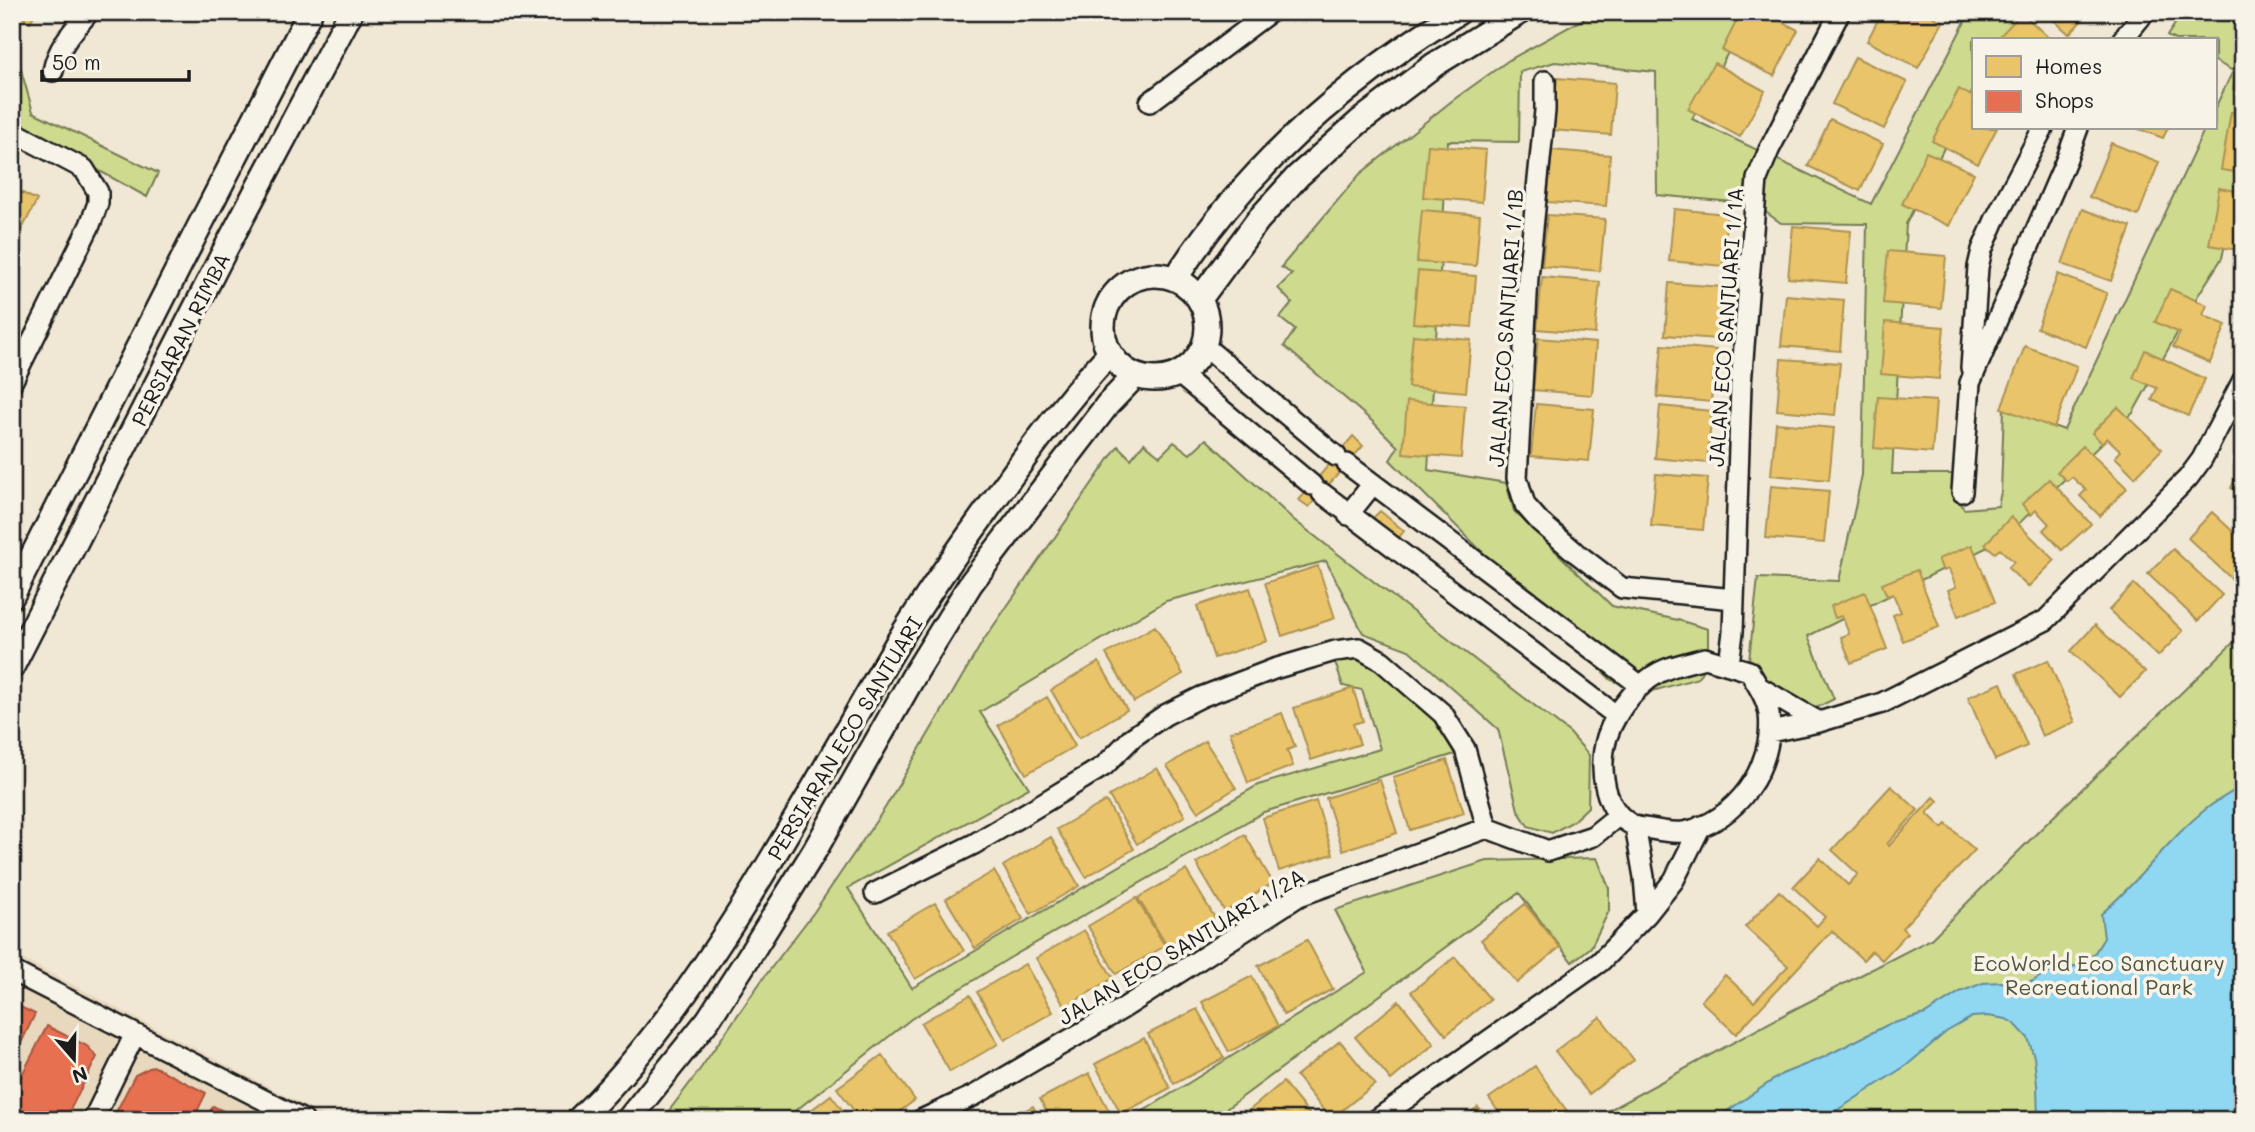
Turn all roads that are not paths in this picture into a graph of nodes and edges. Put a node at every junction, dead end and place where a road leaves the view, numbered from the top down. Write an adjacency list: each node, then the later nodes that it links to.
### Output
1 (89, 12): 10 (street)
2 (310, 12): 28 (street, PERSIARAN RIMBA)
3 (351, 12): 31 (street, PERSIARAN RIMBA)
4 (1270, 12): 12 (street)
5 (1459, 12): 16 (street)
6 (1520, 12): 17 (street)
7 (1840, 12): 29 (street, JALAN ECO SANTUARI 1/1A)
8 (2145, 12): 9 (street)
9 (2124, 38)
10 (53, 71)
11 (1545, 81): 29 (street, JALAN ECO SANTUARI 1/1B)
12 (1150, 103)
13 (2042, 130): 24 (street)
14 (2077, 130): 24 (street)
15 (18, 133): 23 (street)
16 (1175, 279): 17 (street); 19 (street)
17 (1200, 299): 18 (street)
18 (1204, 346): 20 (street); 25 (street)
19 (1109, 354): 21 (street); 48 (street, PERSIARAN ECO SANTUARI)
20 (1179, 374): 21 (street); 27 (street)
21 (1135, 376): 49 (street, PERSIARAN ECO SANTUARI)
22 (2243, 380): 35 (street)
23 (12, 382)
24 (1970, 383): 26 (street)
25 (1372, 485): 27 (street); 32 (street)
26 (1962, 492)
27 (1348, 514): 34 (street)
28 (12, 596)
29 (1734, 599): 30 (street, JALAN ECO SANTUARI 1/1A)
30 (1729, 664): 32 (street); 33 (street)
31 (12, 667)
32 (1642, 686): 34 (street)
33 (1759, 687): 35 (street); 36 (street)
34 (1617, 716): 37 (street)
35 (1819, 722): 36 (street)
36 (1770, 732): 39 (street)
37 (1604, 782): 38 (street); 41 (street)
38 (1627, 820): 39 (street); 41 (street); 43 (street)
39 (1701, 826): 43 (street)
40 (1487, 828): 41 (street); 42 (street); 50 (street, JALAN ECO SANTUARI 1/2A)
41 (1593, 836)
42 (875, 893)
43 (1647, 914): 51 (street)
44 (12, 971): 45 (street)
45 (135, 1034): 46 (street); 47 (street)
46 (93, 1120)
47 (303, 1120)
48 (578, 1120)
49 (628, 1120)
50 (921, 1120)
51 (1376, 1120)

